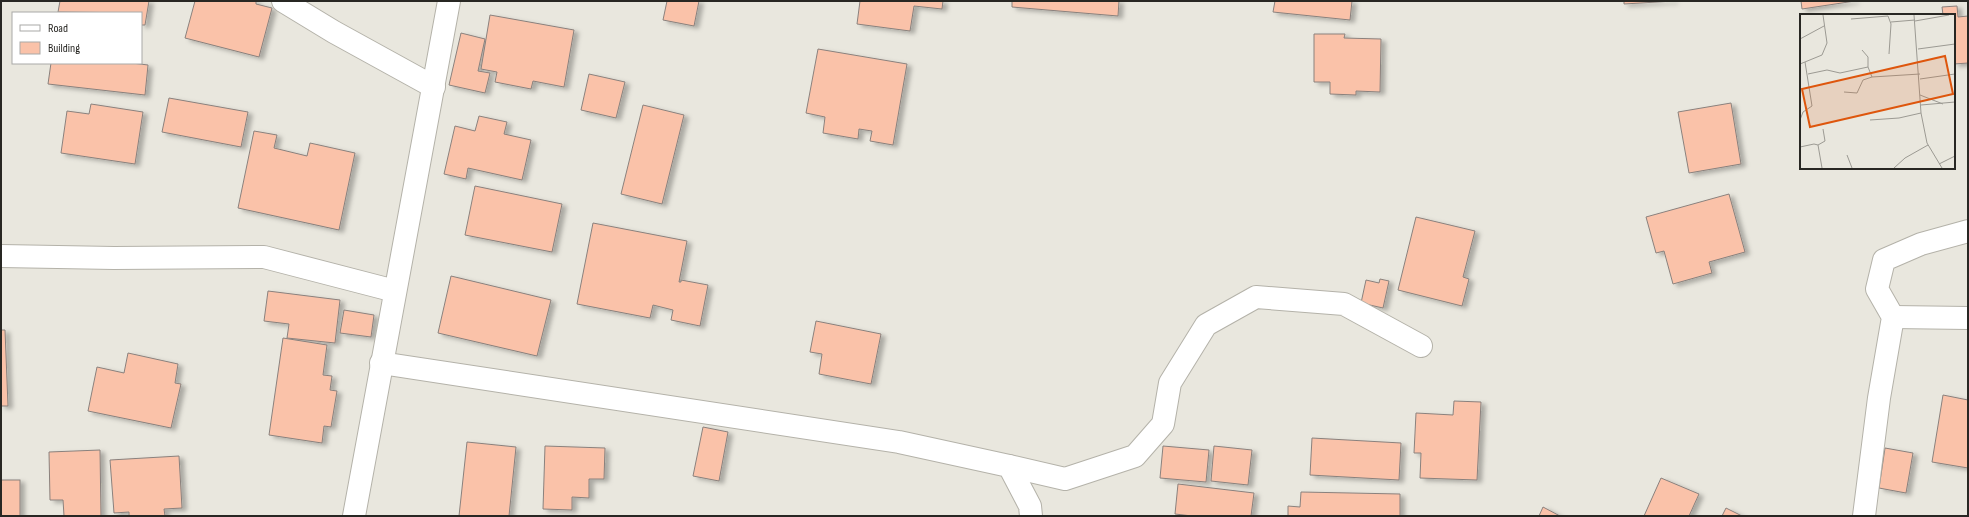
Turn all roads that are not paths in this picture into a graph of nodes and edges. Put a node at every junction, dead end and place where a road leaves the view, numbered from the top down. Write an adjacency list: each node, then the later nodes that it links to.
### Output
1 (283, 1): 3 (street)
2 (449, 1): 3 (street)
3 (434, 87): 6 (street)
4 (1968, 231): 7 (street)
5 (1, 256): 6 (street)
6 (395, 291): 10 (street)
7 (1893, 317): 8 (street); 14 (street)
8 (1968, 318)
9 (1421, 346): 11 (street)
10 (381, 363): 11 (street); 12 (street)
11 (1009, 466): 13 (street)
12 (354, 516)
13 (1031, 516)
14 (1864, 516)

